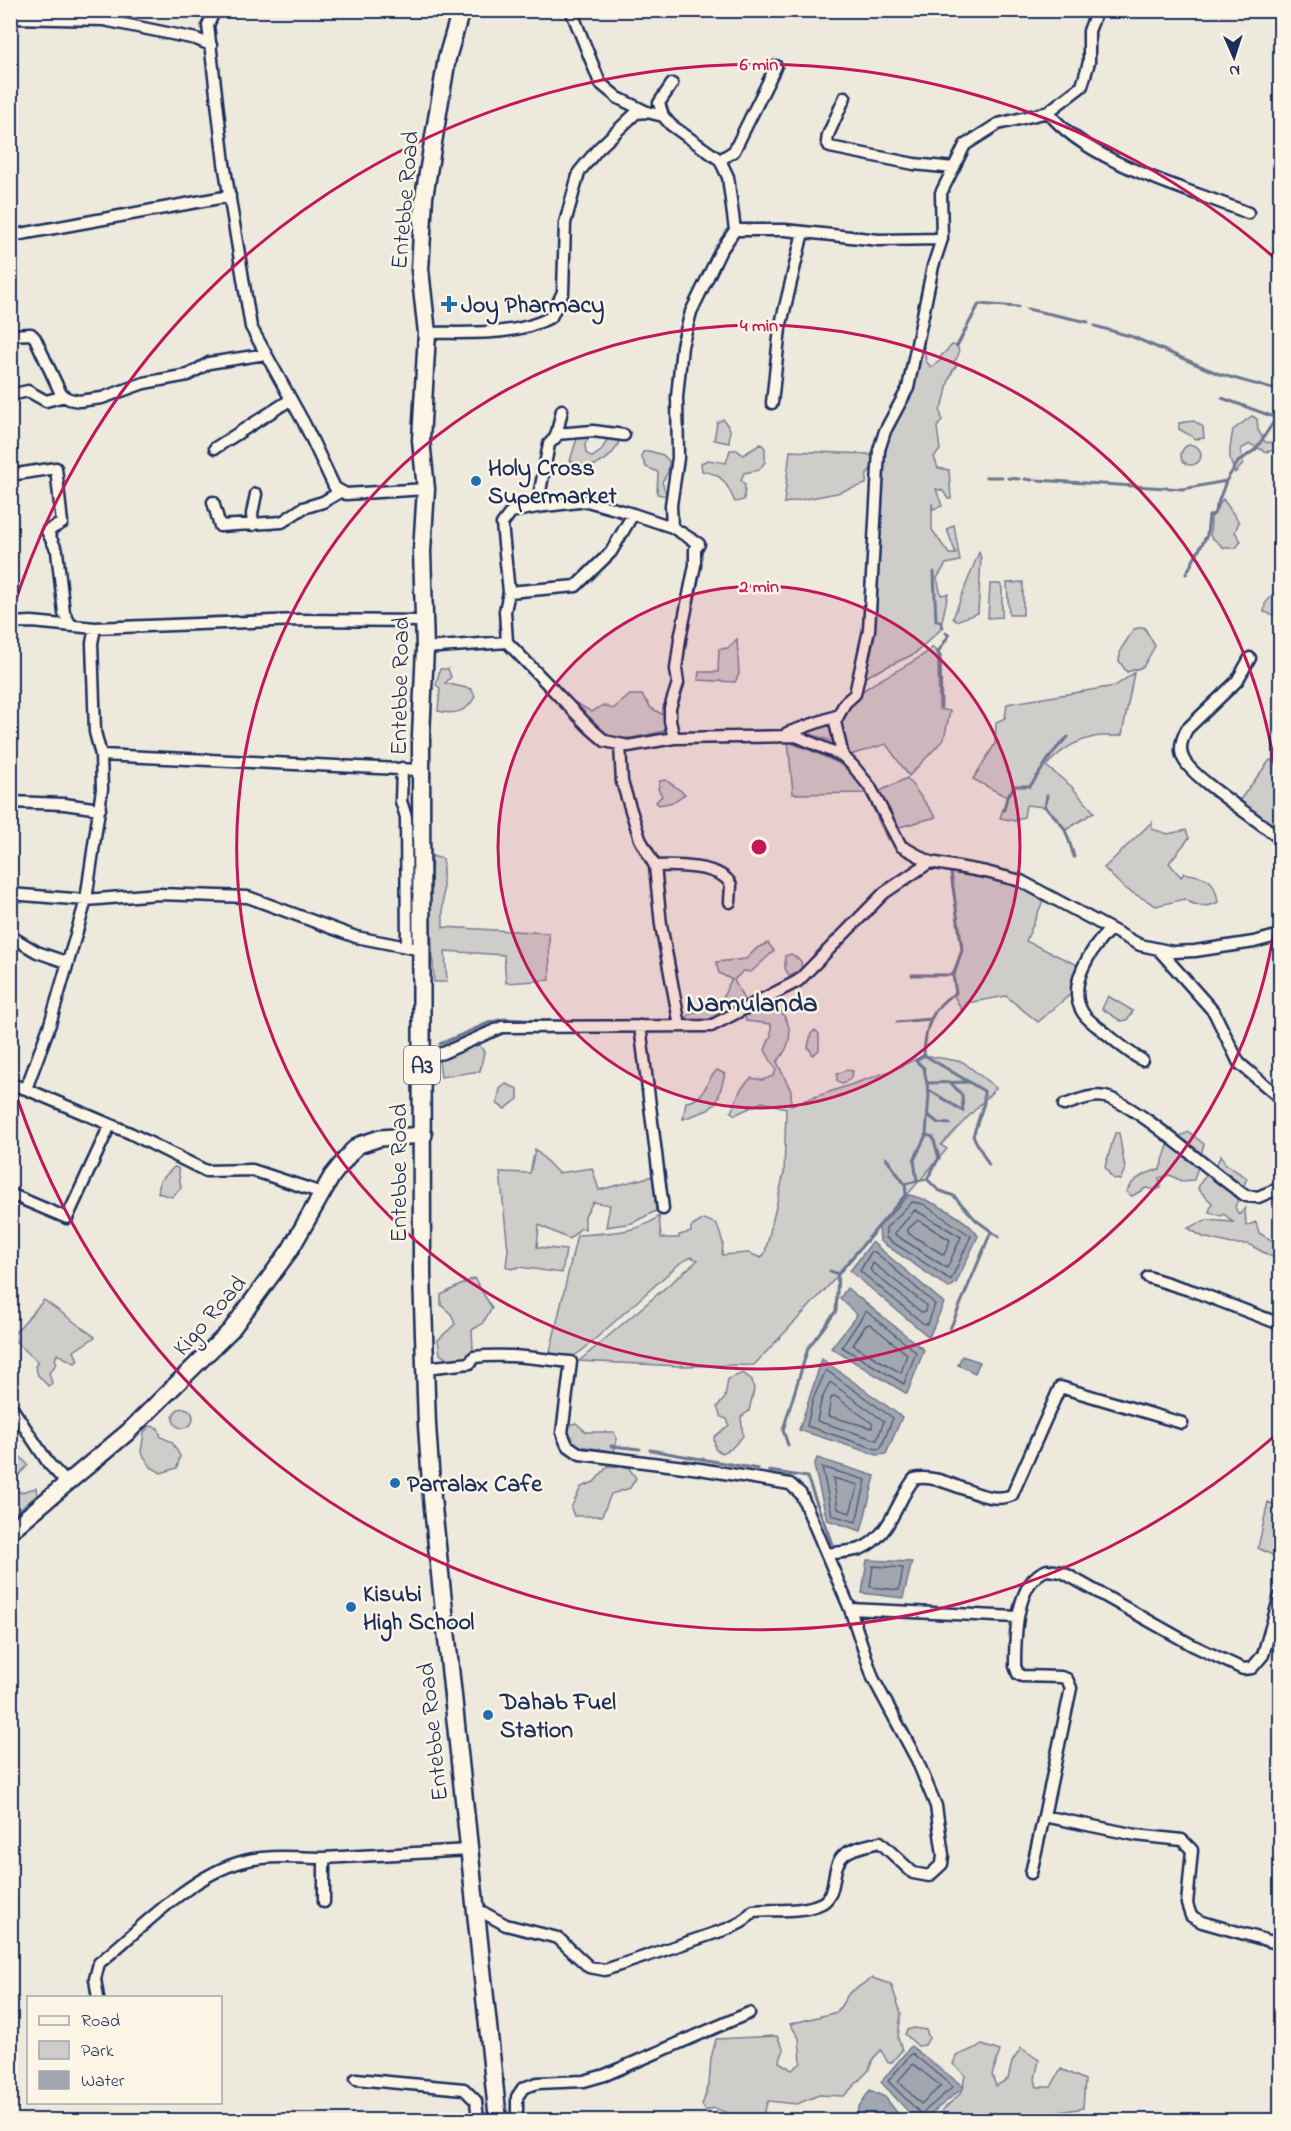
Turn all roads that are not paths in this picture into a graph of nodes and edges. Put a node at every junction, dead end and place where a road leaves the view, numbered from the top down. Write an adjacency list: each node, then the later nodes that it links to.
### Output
1 (215, 10): 6 (street)
2 (461, 10): 21 (main road, Entebbe Road / A3)
3 (571, 10): 10 (street)
4 (1097, 10): 11 (street)
5 (10, 18): 6 (street)
6 (211, 45): 15 (street)
7 (776, 66): 13 (street)
8 (672, 84): 12 (street)
9 (845, 97): 14 (street)
10 (647, 112): 12 (street); 21 (street)
11 (1048, 112): 14 (street); 16 (street)
12 (663, 116): 13 (street)
13 (720, 160): 17 (street)
14 (954, 168): 20 (street)
15 (230, 196): 19 (street); 23 (street)
16 (1248, 213)
17 (735, 230): 18 (street); 40 (street)
18 (803, 232): 20 (street); 27 (street)
19 (10, 236)
20 (942, 240): 49 (street)
21 (427, 333): 33 (main road, Entebbe Road / A3)
22 (10, 335): 25 (street)
23 (266, 354): 25 (street); 26 (street)
24 (10, 395): 25 (street)
25 (65, 396)
26 (290, 400): 31 (street); 34 (street)
27 (772, 403)
28 (562, 410): 29 (street)
29 (556, 434): 30 (street); 37 (street)
30 (624, 435)
31 (215, 448)
32 (10, 475): 44 (street)
33 (426, 489): 34 (street); 42 (main road, Entebbe Road / A3)
34 (340, 492): 39 (street)
35 (256, 494): 39 (street)
36 (213, 502): 39 (street)
37 (537, 507): 38 (street); 41 (street)
38 (633, 514): 40 (street); 41 (street)
39 (253, 525)
40 (672, 527): 51 (street)
41 (509, 592): 46 (street)
42 (424, 621): 45 (street); 47 (main road, Entebbe Road / A3)
43 (10, 623): 44 (street)
44 (70, 625): 45 (street)
45 (94, 628): 53 (street)
46 (507, 642): 47 (street); 52 (street)
47 (425, 648): 56 (main road, Entebbe Road / A3)
48 (1250, 658): 60 (street)
49 (836, 716): 50 (street); 54 (street)
50 (781, 735)
51 (674, 738): 52 (street); 54 (street)
52 (620, 745): 62 (street)
53 (101, 755): 55 (street); 58 (street)
54 (843, 756): 61 (street)
55 (402, 768): 56 (street); 59 (street)
56 (422, 770): 59 (main road, Entebbe Road / A3)
57 (10, 802): 58 (street)
58 (100, 809): 64 (street)
59 (414, 817): 69 (main road, Entebbe Road / A3)
60 (1281, 839)
61 (930, 862): 66 (street); 73 (street)
62 (655, 866): 65 (street); 73 (street)
63 (10, 894): 64 (street)
64 (86, 900): 69 (street); 71 (street)
65 (730, 902)
66 (1110, 929): 70 (street); 75 (street)
67 (1281, 934): 70 (street)
68 (10, 936): 71 (street)
69 (414, 948): 74 (main road, Entebbe Road / A3)
70 (1158, 949): 78 (street)
71 (66, 962): 77 (street)
72 (640, 1026): 73 (street); 74 (street); 85 (street)
73 (681, 1026)
74 (422, 1057): 81 (main road, Entebbe Road / A3)
75 (1142, 1060)
76 (10, 1084): 77 (street)
77 (26, 1089): 80 (street)
78 (1281, 1098)
79 (1064, 1105): 82 (street)
80 (110, 1125): 83 (street); 84 (street)
81 (424, 1135): 84 (street, Kigo Road); 88 (main road, Entebbe Road / A3)
82 (1281, 1188)
83 (10, 1194)
84 (322, 1194): 91 (street, Kigo Road)
85 (663, 1209)
86 (1148, 1277): 87 (street)
87 (1281, 1324)
88 (426, 1368): 93 (street); 98 (main road, Entebbe Road / A3)
89 (10, 1405): 91 (street)
90 (1182, 1423): 93 (street)
91 (68, 1483): 92 (street, Kigo Road)
92 (10, 1531)
93 (827, 1554): 95 (street)
94 (1281, 1596): 96 (street)
95 (850, 1609): 96 (street); 102 (street)
96 (1017, 1617): 97 (street)
97 (1044, 1816): 100 (street); 103 (street)
98 (469, 1850): 99 (street); 102 (main road, Entebbe Road / A3)
99 (324, 1858): 101 (street); 104 (street)
100 (1031, 1874)
101 (324, 1902)
102 (475, 1908): 108 (main road, Entebbe Road / A3)
103 (1281, 1944)
104 (98, 1996)
105 (749, 2013): 109 (street)
106 (356, 2079): 107 (street)
107 (478, 2121)
108 (498, 2121)
109 (517, 2121)

